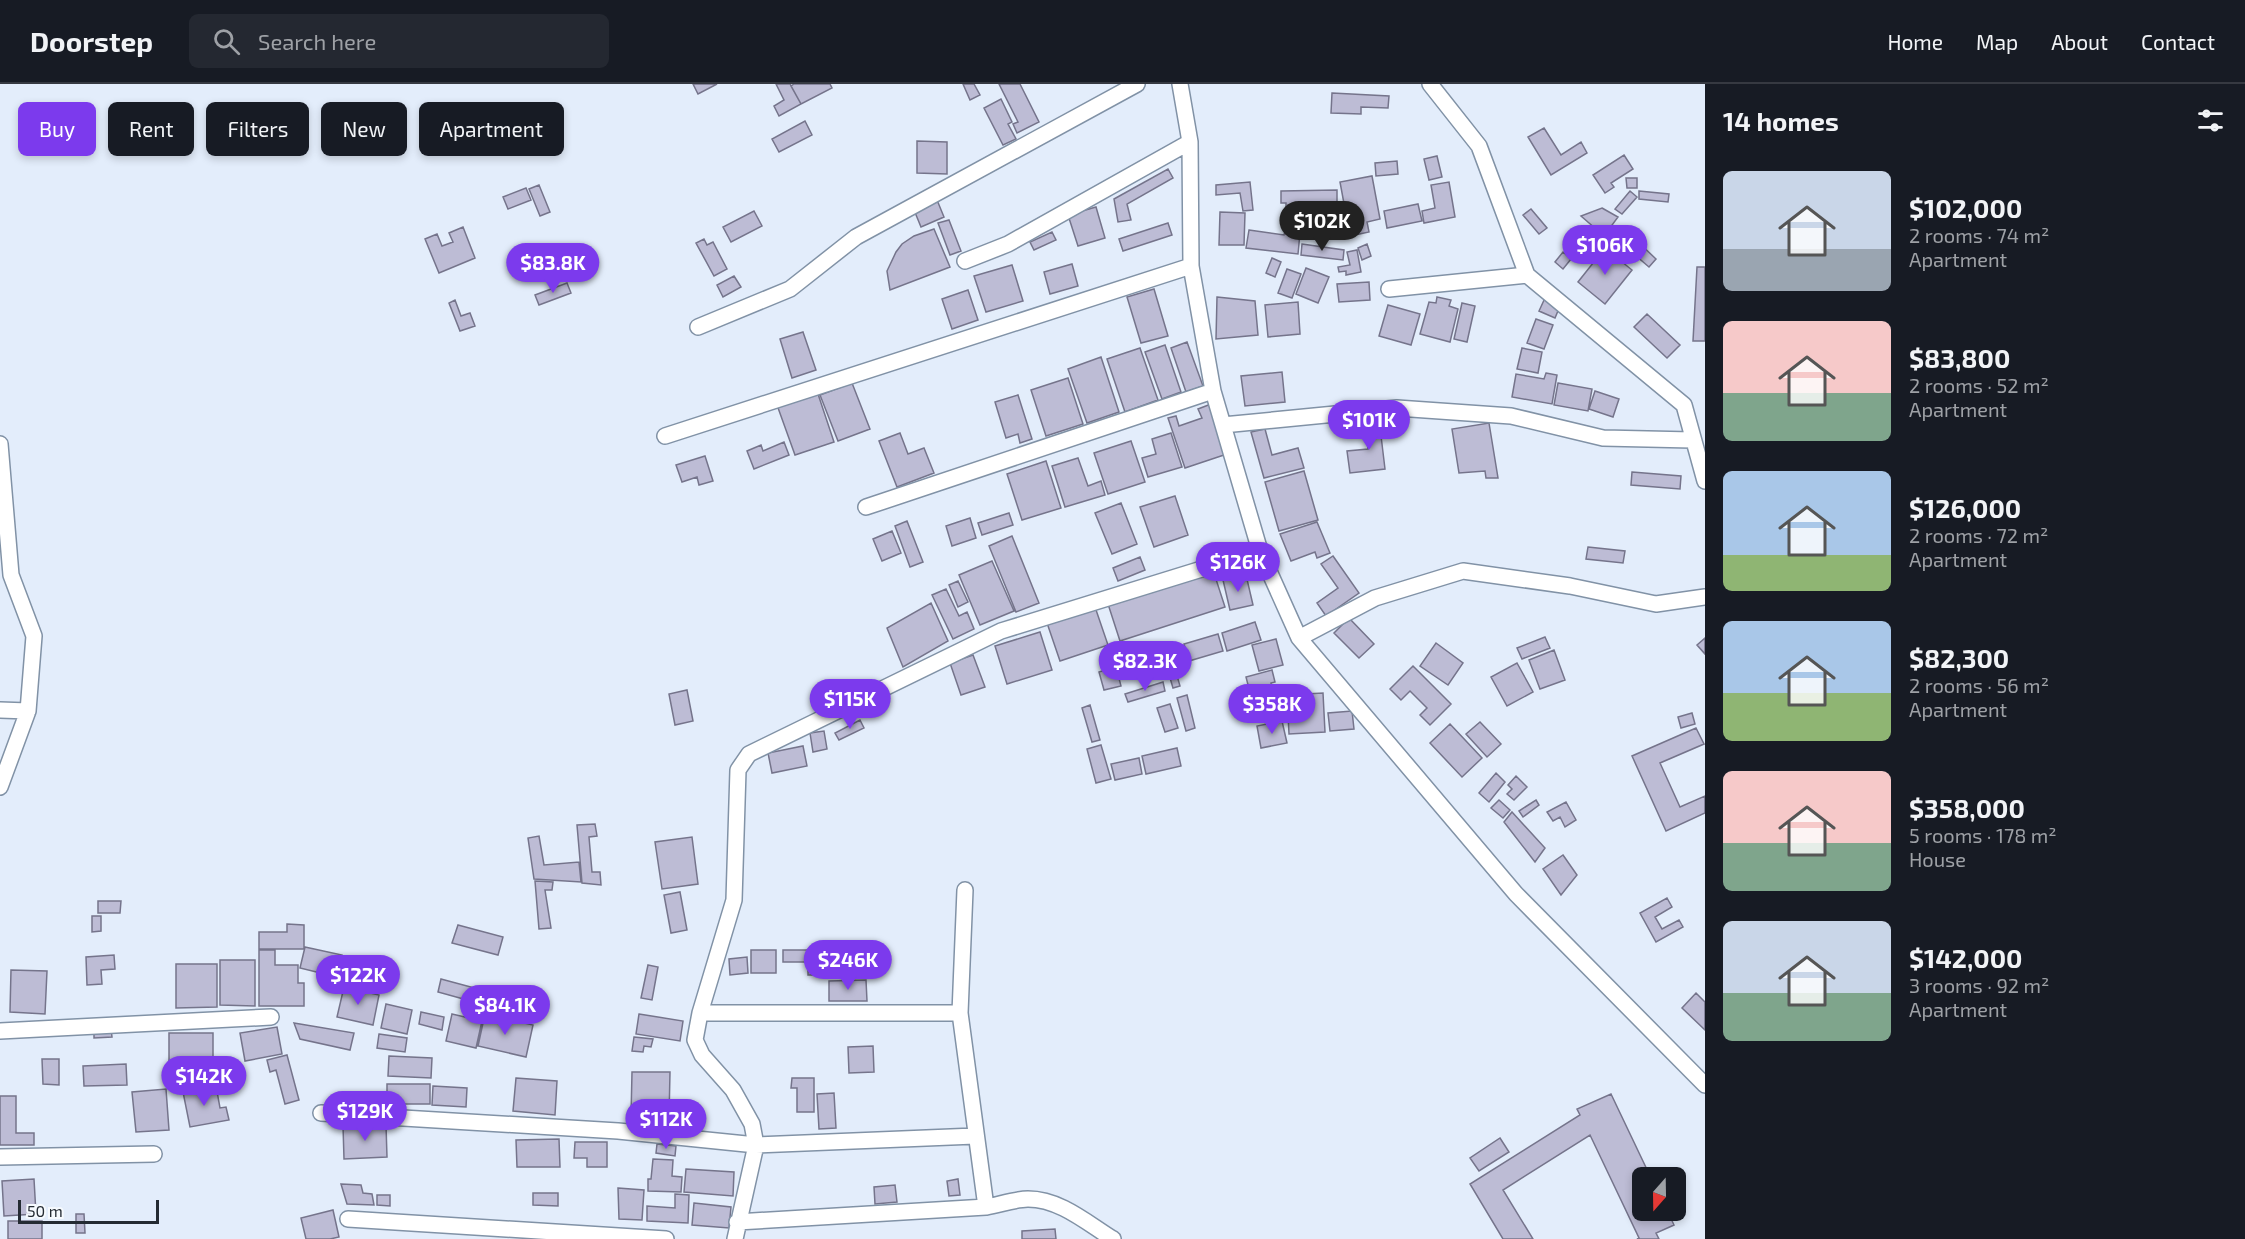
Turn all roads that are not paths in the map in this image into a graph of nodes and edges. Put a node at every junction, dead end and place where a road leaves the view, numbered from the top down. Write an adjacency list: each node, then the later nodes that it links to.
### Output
1 (1137, 84): 9 (street)
2 (1180, 84): 4 (street)
3 (1430, 84): 7 (street)
4 (1190, 142): 5 (street); 6 (street)
5 (965, 261)
6 (1191, 266): 10 (street); 12 (street)
7 (1527, 275): 8 (street); 13 (street)
8 (1389, 289)
9 (698, 327)
10 (1213, 391): 11 (street); 16 (street)
11 (1223, 425): 13 (street); 17 (street)
12 (665, 436)
13 (1692, 440): 15 (street)
14 (0, 446): 18 (street)
15 (1705, 481)
16 (866, 507)
17 (1260, 551): 20 (street); 25 (street)
18 (6, 575): 22 (street)
19 (1705, 597): 20 (street)
20 (1299, 638): 29 (street)
21 (0, 710): 22 (street)
22 (28, 711): 23 (street)
23 (0, 787)
24 (964, 890): 26 (street)
25 (700, 1013): 26 (street); 32 (street)
26 (960, 1013): 31 (street)
27 (271, 1017): 28 (street)
28 (0, 1031)
29 (1705, 1085)
30 (321, 1113): 32 (street)
31 (975, 1136): 32 (street); 35 (street)
32 (756, 1145): 37 (street)
33 (154, 1154): 34 (street)
34 (0, 1157)
35 (986, 1207): 37 (street); 40 (street)
36 (348, 1219): 38 (street)
37 (737, 1222): 39 (street)
38 (666, 1239)
39 (735, 1239)
40 (1113, 1239)

